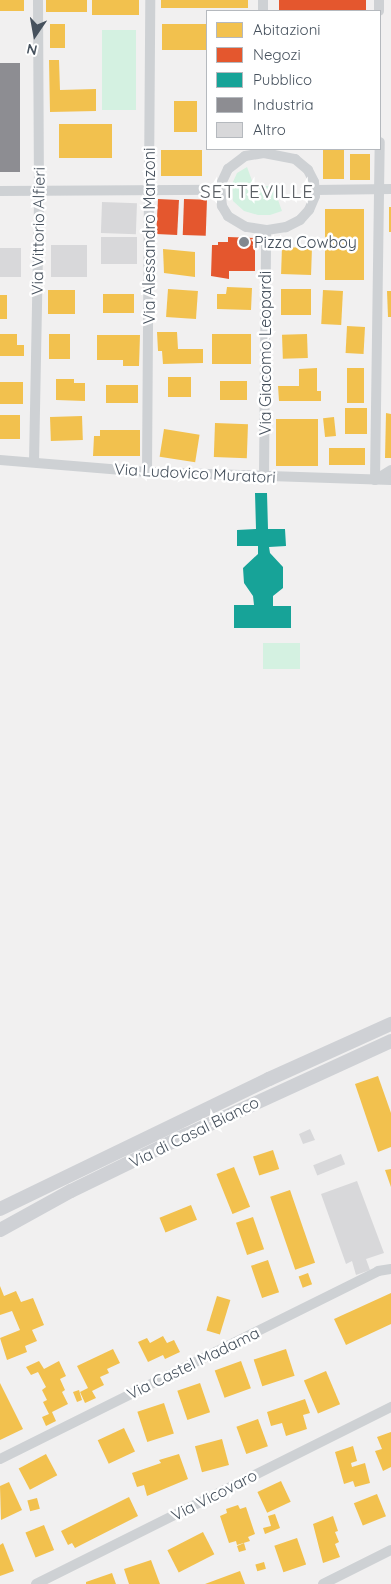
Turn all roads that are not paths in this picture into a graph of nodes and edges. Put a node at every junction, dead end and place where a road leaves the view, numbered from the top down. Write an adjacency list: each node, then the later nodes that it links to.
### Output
1 (38, 0): 11 (street, Via Vittorio Alfieri)
2 (150, 0): 7 (street, Via Alessandro Manzoni)
3 (380, 150): 5 (street)
4 (264, 151): 8 (street); 9 (street)
5 (380, 189): 6 (street); 9 (street); 18 (street)
6 (391, 189)
7 (150, 190): 8 (street); 11 (street); 16 (street, Via Alessandro Manzoni)
8 (220, 190): 12 (street)
9 (315, 190): 12 (street)
10 (0, 192): 11 (street)
11 (39, 192): 14 (street, Via Vittorio Alfieri)
12 (266, 230): 17 (street, Via Giacomo Leopardi)
13 (0, 460): 14 (street, Via Ludovico Muratori)
14 (34, 462): 16 (street, Via Ludovico Muratori)
15 (391, 470): 18 (street)
16 (147, 472): 17 (street, Via Ludovico Muratori)
17 (264, 476): 18 (street, Via Ludovico Muratori)
18 (375, 480): 19 (street, Via Ludovico Muratori)
19 (391, 480)
20 (391, 1024): 22 (main road, Via di Casal Bianco)
21 (391, 1041): 23 (main road, Via di Casal Bianco)
22 (0, 1210)
23 (0, 1230)
24 (389, 1269): 26 (street, Via Castel Madama)
25 (391, 1407): 28 (street, Via Vicovaro)
26 (0, 1459)
27 (391, 1550): 29 (street)
28 (36, 1584)
29 (322, 1584)

